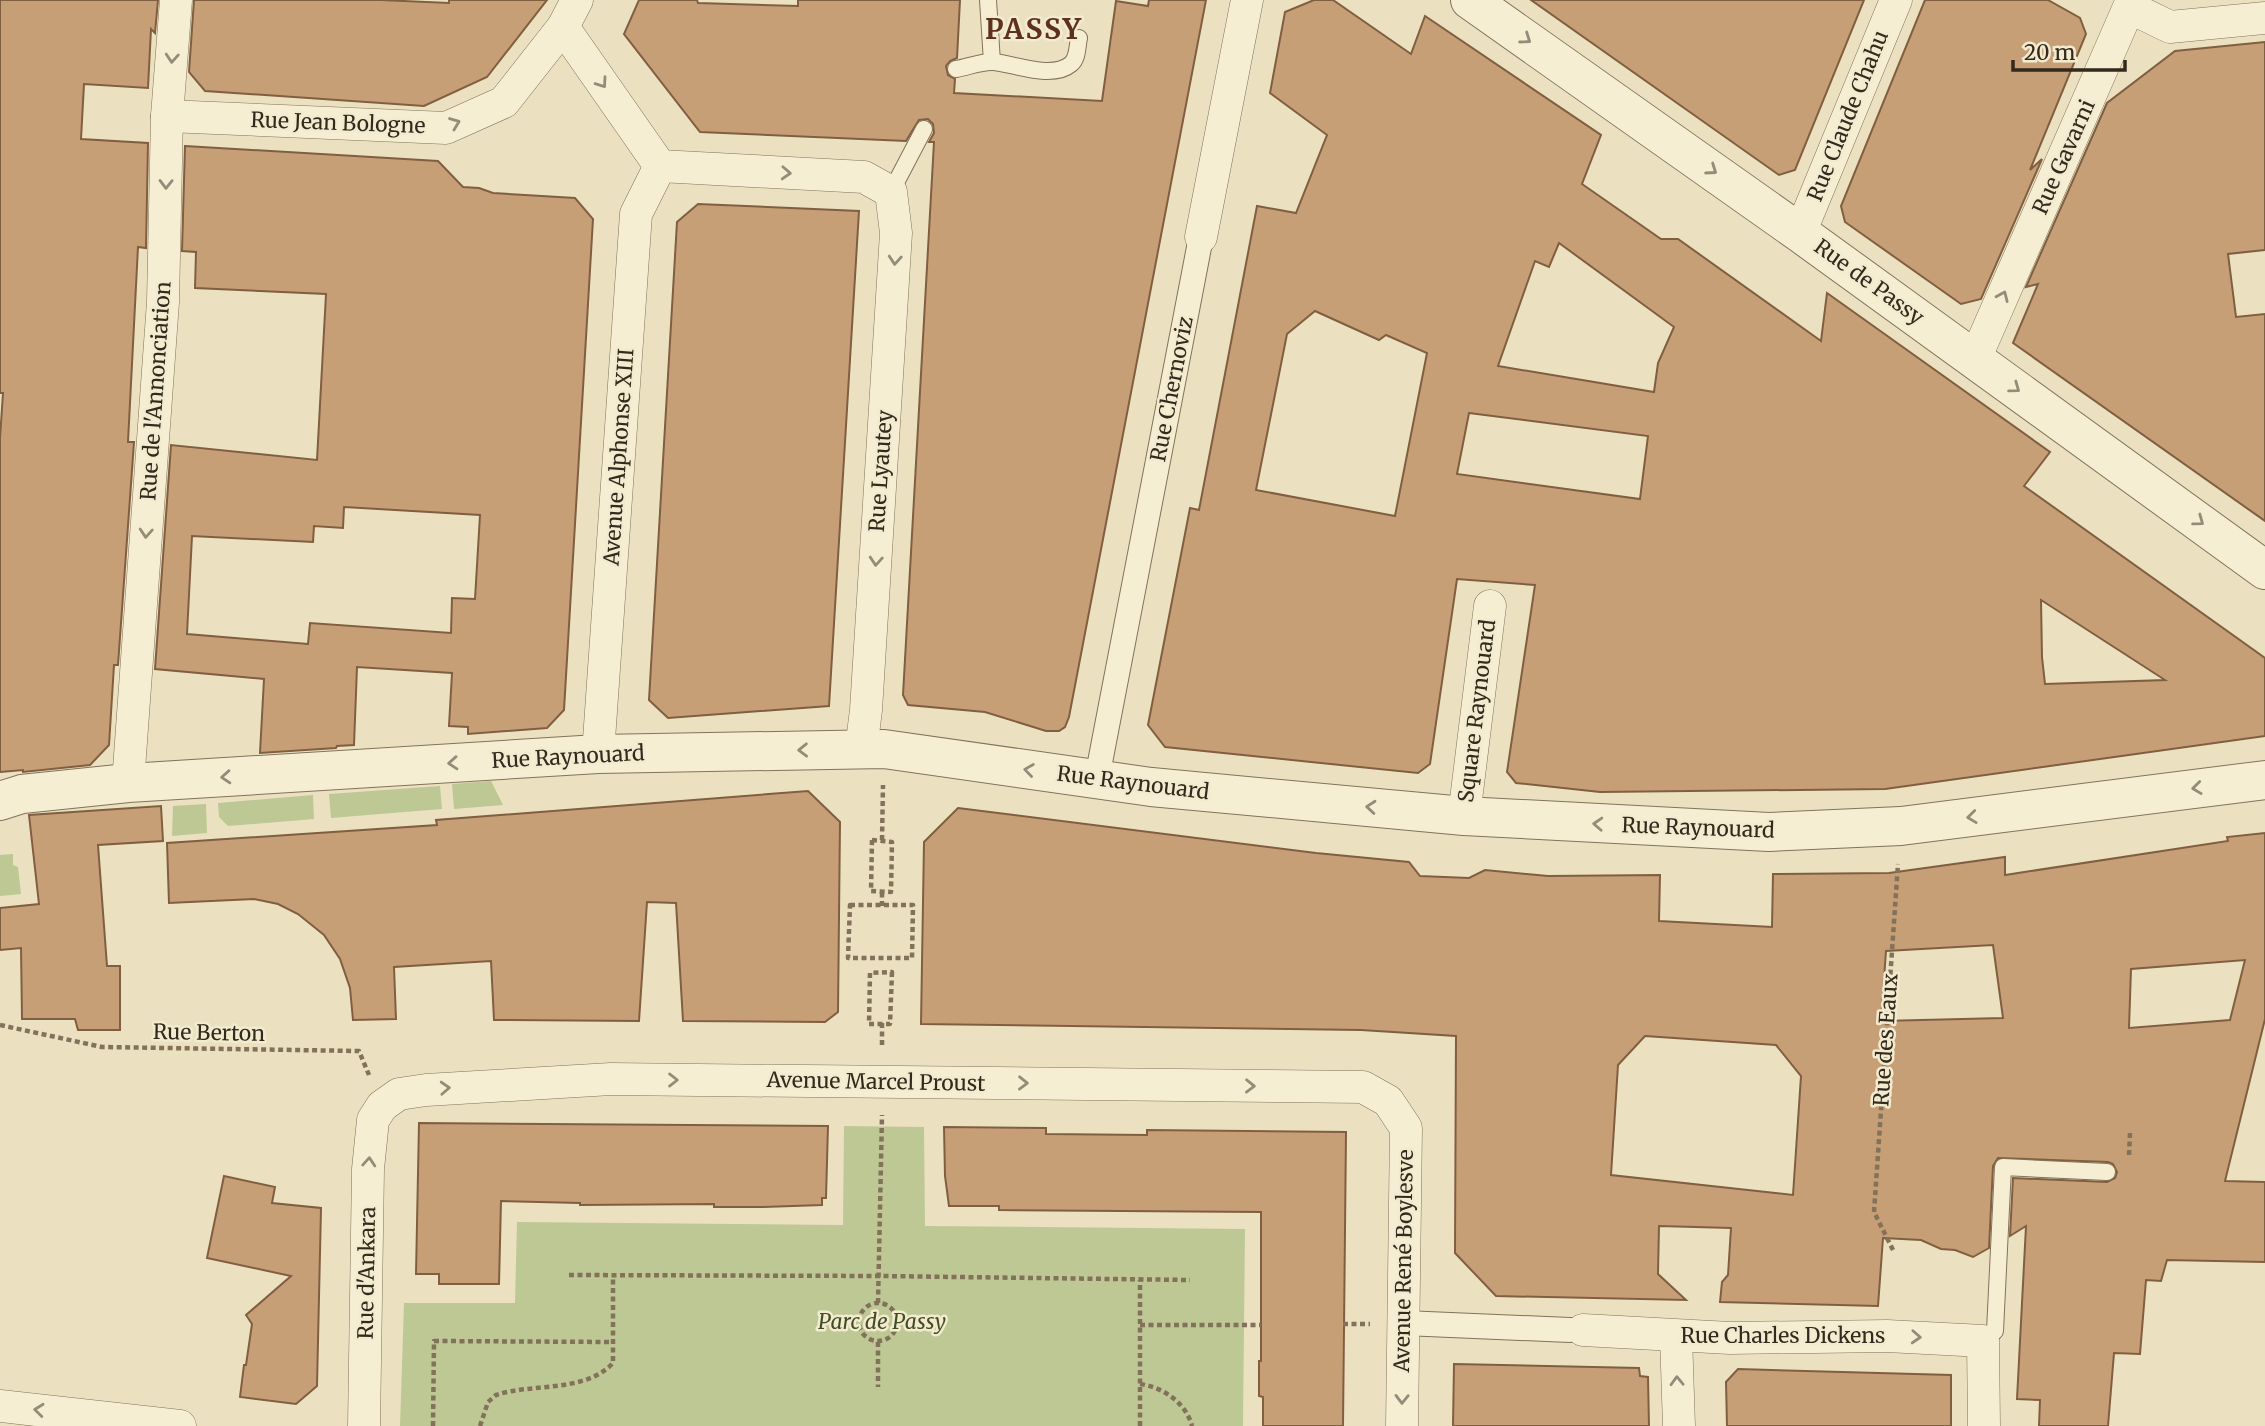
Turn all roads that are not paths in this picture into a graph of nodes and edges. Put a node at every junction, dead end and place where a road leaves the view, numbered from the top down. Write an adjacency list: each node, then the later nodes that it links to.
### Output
1 (176, 0): 12 (street, Rue de l'Annonciation, one-way to 12)
2 (988, 0): 10 (lane)
3 (1247, 0): 17 (street, Rue Chernoviz)
4 (1470, 0): 16 (street, Rue de Passy, one-way to 16)
5 (1896, 0): 16 (street, Rue Claude Chahu)
6 (2123, 3): 8 (street, Rue Gavarni); 18 (street, Rue Gavarni, one-way to 6)
7 (570, 13): 12 (street, Rue Jean Bologne, one-way to 7); 14 (street, one-way to 14)
8 (2265, 18)
9 (1079, 38): 10 (lane)
10 (992, 62): 11 (lane)
11 (956, 69)
12 (167, 116): 25 (street, Rue de l'Annonciation, one-way to 25)
13 (924, 129): 15 (lane)
14 (660, 166): 15 (street, one-way to 15); 22 (street, Avenue Alphonse XIII)
15 (891, 192): 21 (street, Rue Lyautey, one-way to 21)
16 (1800, 233): 18 (street, Rue de Passy)
17 (1201, 237): 23 (street, Rue Chernoviz)
18 (1975, 359): 19 (street, Rue de Passy, one-way to 19)
19 (2265, 570)
20 (1490, 606): 27 (street, Square Raynouard)
21 (873, 749): 22 (street, Rue Raynouard, one-way to 22); 23 (street, Rue Raynouard, one-way to 21)
22 (598, 754): 25 (street, Rue Raynouard, one-way to 25)
23 (1097, 778): 27 (street, Rue Raynouard, one-way to 23)
24 (2265, 780): 27 (street, Rue Raynouard, one-way to 27)
25 (128, 783): 26 (street, Rue Raynouard)
26 (0, 801)
27 (1464, 816)
28 (1388, 1101): 29 (street, Avenue Marcel Proust, one-way to 28); 31 (street, Avenue René Boylesve)
29 (377, 1113): 37 (street, Rue d'Ankara, one-way to 29)
30 (2106, 1172): 34 (lane)
31 (1390, 1324): 32 (street); 38 (street, Avenue René Boylesve, one-way to 38)
32 (1577, 1330): 33 (street, Rue Charles Dickens)
33 (1676, 1336): 34 (street, Rue Charles Dickens, one-way to 34); 39 (street, one-way to 33)
34 (1983, 1341): 40 (street)
35 (0, 1406): 36 (street, one-way to 35)
36 (180, 1426)
37 (364, 1426)
38 (1402, 1426)
39 (1679, 1426)
40 (1984, 1426)

